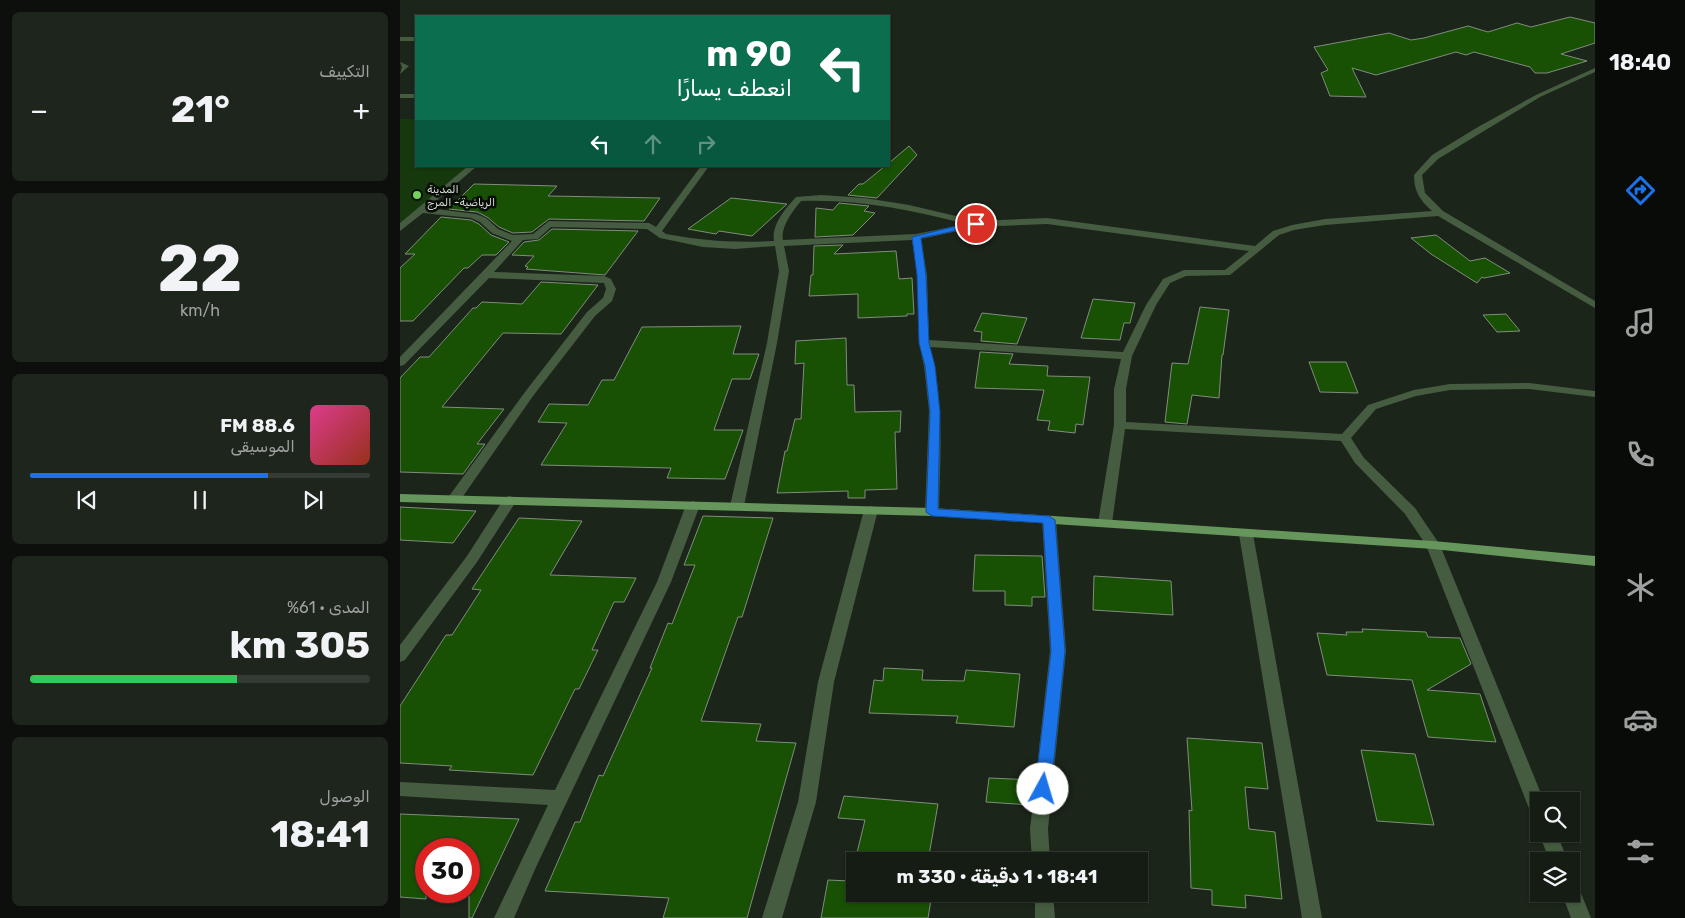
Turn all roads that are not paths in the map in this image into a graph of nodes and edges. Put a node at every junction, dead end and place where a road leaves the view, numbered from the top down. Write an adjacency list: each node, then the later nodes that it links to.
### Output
1 (400, 39): 2 (street)
2 (415, 39)
3 (406, 65): 5 (street)
4 (1595, 70): 11 (street)
5 (400, 72)
6 (400, 96): 7 (street)
7 (415, 96)
8 (472, 167): 10 (street)
9 (705, 167): 14 (street)
10 (420, 210): 13 (street); 16 (street)
11 (1440, 213): 18 (street); 20 (street)
12 (976, 224): 15 (street); 17 (street); 18 (street)
13 (400, 228)
14 (658, 231): 16 (street); 17 (street)
15 (916, 237): 17 (street); 21 (street)
16 (520, 238): 19 (street)
17 (779, 243): 31 (street)
18 (1257, 248): 22 (street)
19 (486, 276): 23 (street); 28 (street)
20 (1595, 305)
21 (924, 343): 22 (street); 33 (street)
22 (1127, 356): 25 (street)
23 (400, 363)
24 (1595, 394): 26 (street)
25 (1120, 425): 26 (street); 35 (street)
26 (1345, 438): 37 (street)
27 (400, 498): 28 (main road)
28 (454, 499): 29 (main road)
29 (510, 500): 30 (main road); 39 (street)
30 (693, 505): 31 (main road); 42 (street)
31 (738, 506): 32 (main road)
32 (872, 510): 33 (main road); 47 (street)
33 (932, 512): 34 (main road)
34 (1049, 520): 35 (main road); 43 (street)
35 (1105, 523): 36 (main road)
36 (1246, 534): 37 (main road); 49 (street)
37 (1433, 545): 38 (main road); 41 (street)
38 (1595, 561)
39 (400, 656)
40 (400, 789): 42 (street)
41 (1532, 792)
42 (560, 798): 46 (street)
43 (1040, 852)
44 (1044, 902): 48 (street)
45 (1575, 902): 50 (street)
46 (504, 918)
47 (772, 918)
48 (1045, 918)
49 (1312, 918)
50 (1582, 918)

